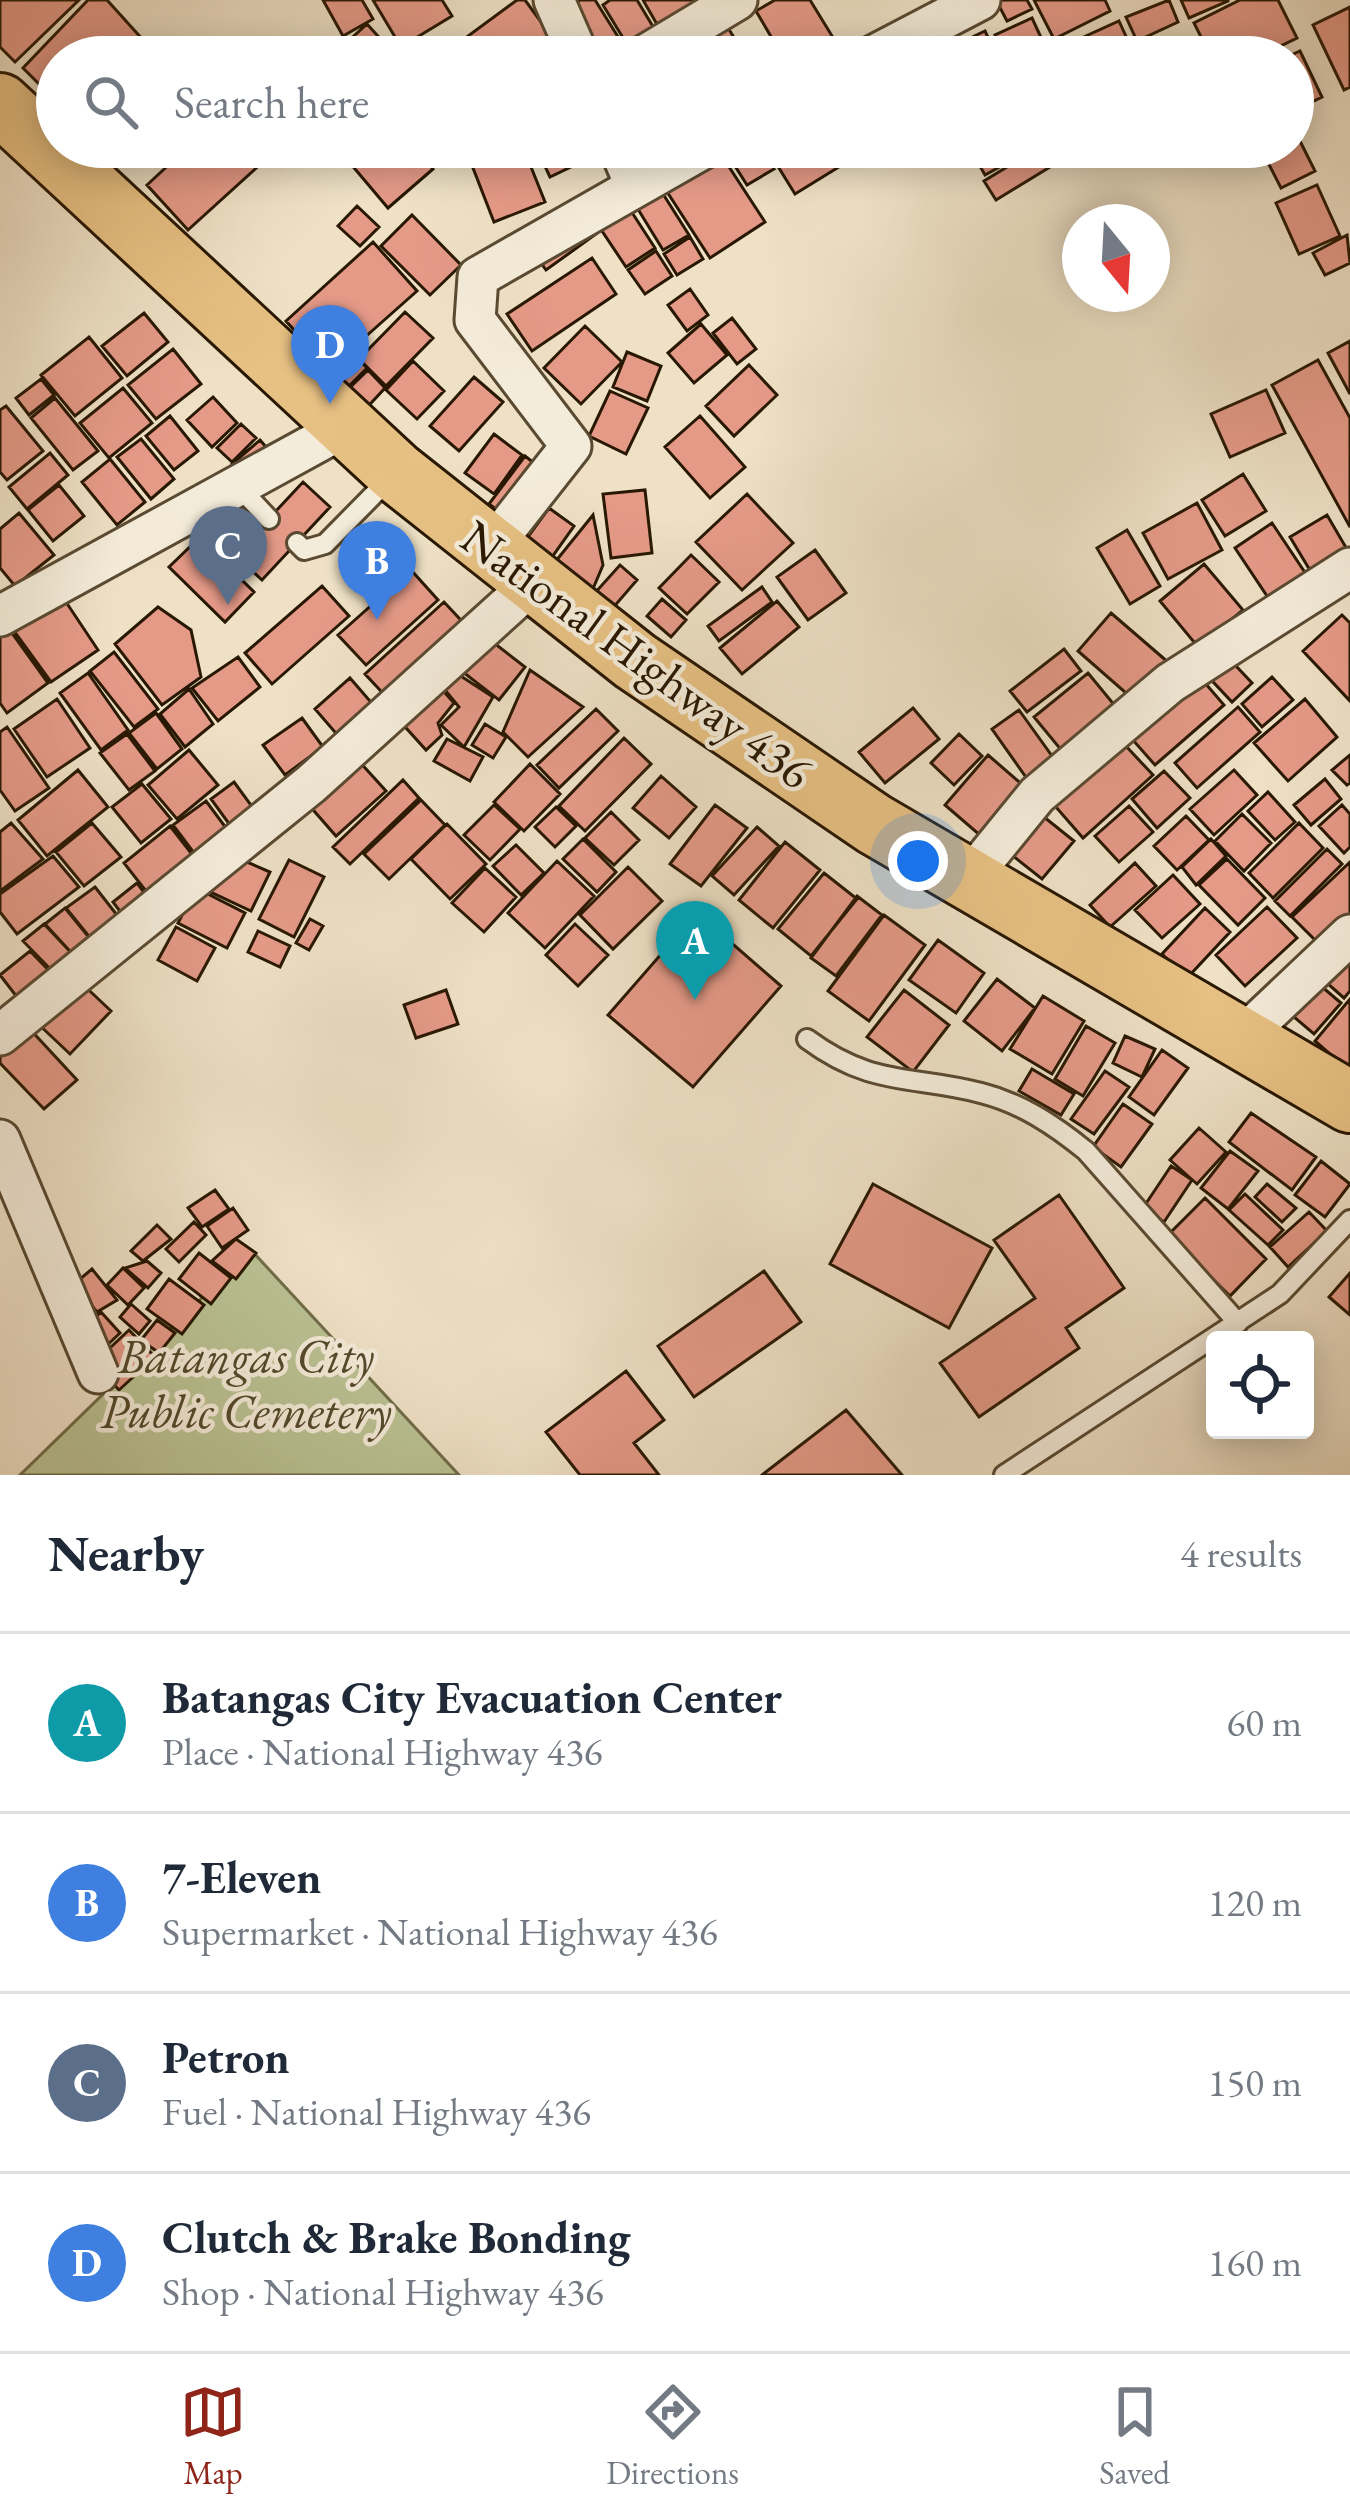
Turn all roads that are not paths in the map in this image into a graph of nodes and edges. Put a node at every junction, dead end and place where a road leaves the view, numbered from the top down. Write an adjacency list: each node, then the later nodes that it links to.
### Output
1 (554, 0): 4 (street)
2 (737, 0): 5 (street)
3 (968, 3): 6 (street)
4 (570, 36)
5 (677, 36)
6 (909, 36)
7 (0, 104): 8 (main road, National Highway 436)
8 (36, 137)
9 (69, 168): 13 (main road, National Highway 436)
10 (628, 168): 12 (street)
11 (667, 168): 12 (street)
12 (635, 185): 18 (street)
13 (347, 426): 14 (main road, National Highway 436); 15 (street)
14 (396, 472): 17 (lane); 18 (main road, National Highway 436)
15 (240, 488): 16 (lane); 20 (street)
16 (268, 519)
17 (297, 544)
18 (511, 567): 21 (main road, National Highway 436); 23 (street)
19 (1350, 568): 21 (street)
20 (0, 616)
21 (967, 881): 25 (main road, National Highway 436)
22 (1350, 935): 25 (street)
23 (0, 1035)
24 (807, 1039): 29 (lane)
25 (1239, 1040): 26 (main road, National Highway 436)
26 (1350, 1102)
27 (0, 1140): 30 (street)
28 (1350, 1220): 29 (lane)
29 (1238, 1323): 31 (lane)
30 (98, 1373)
31 (1004, 1475)

